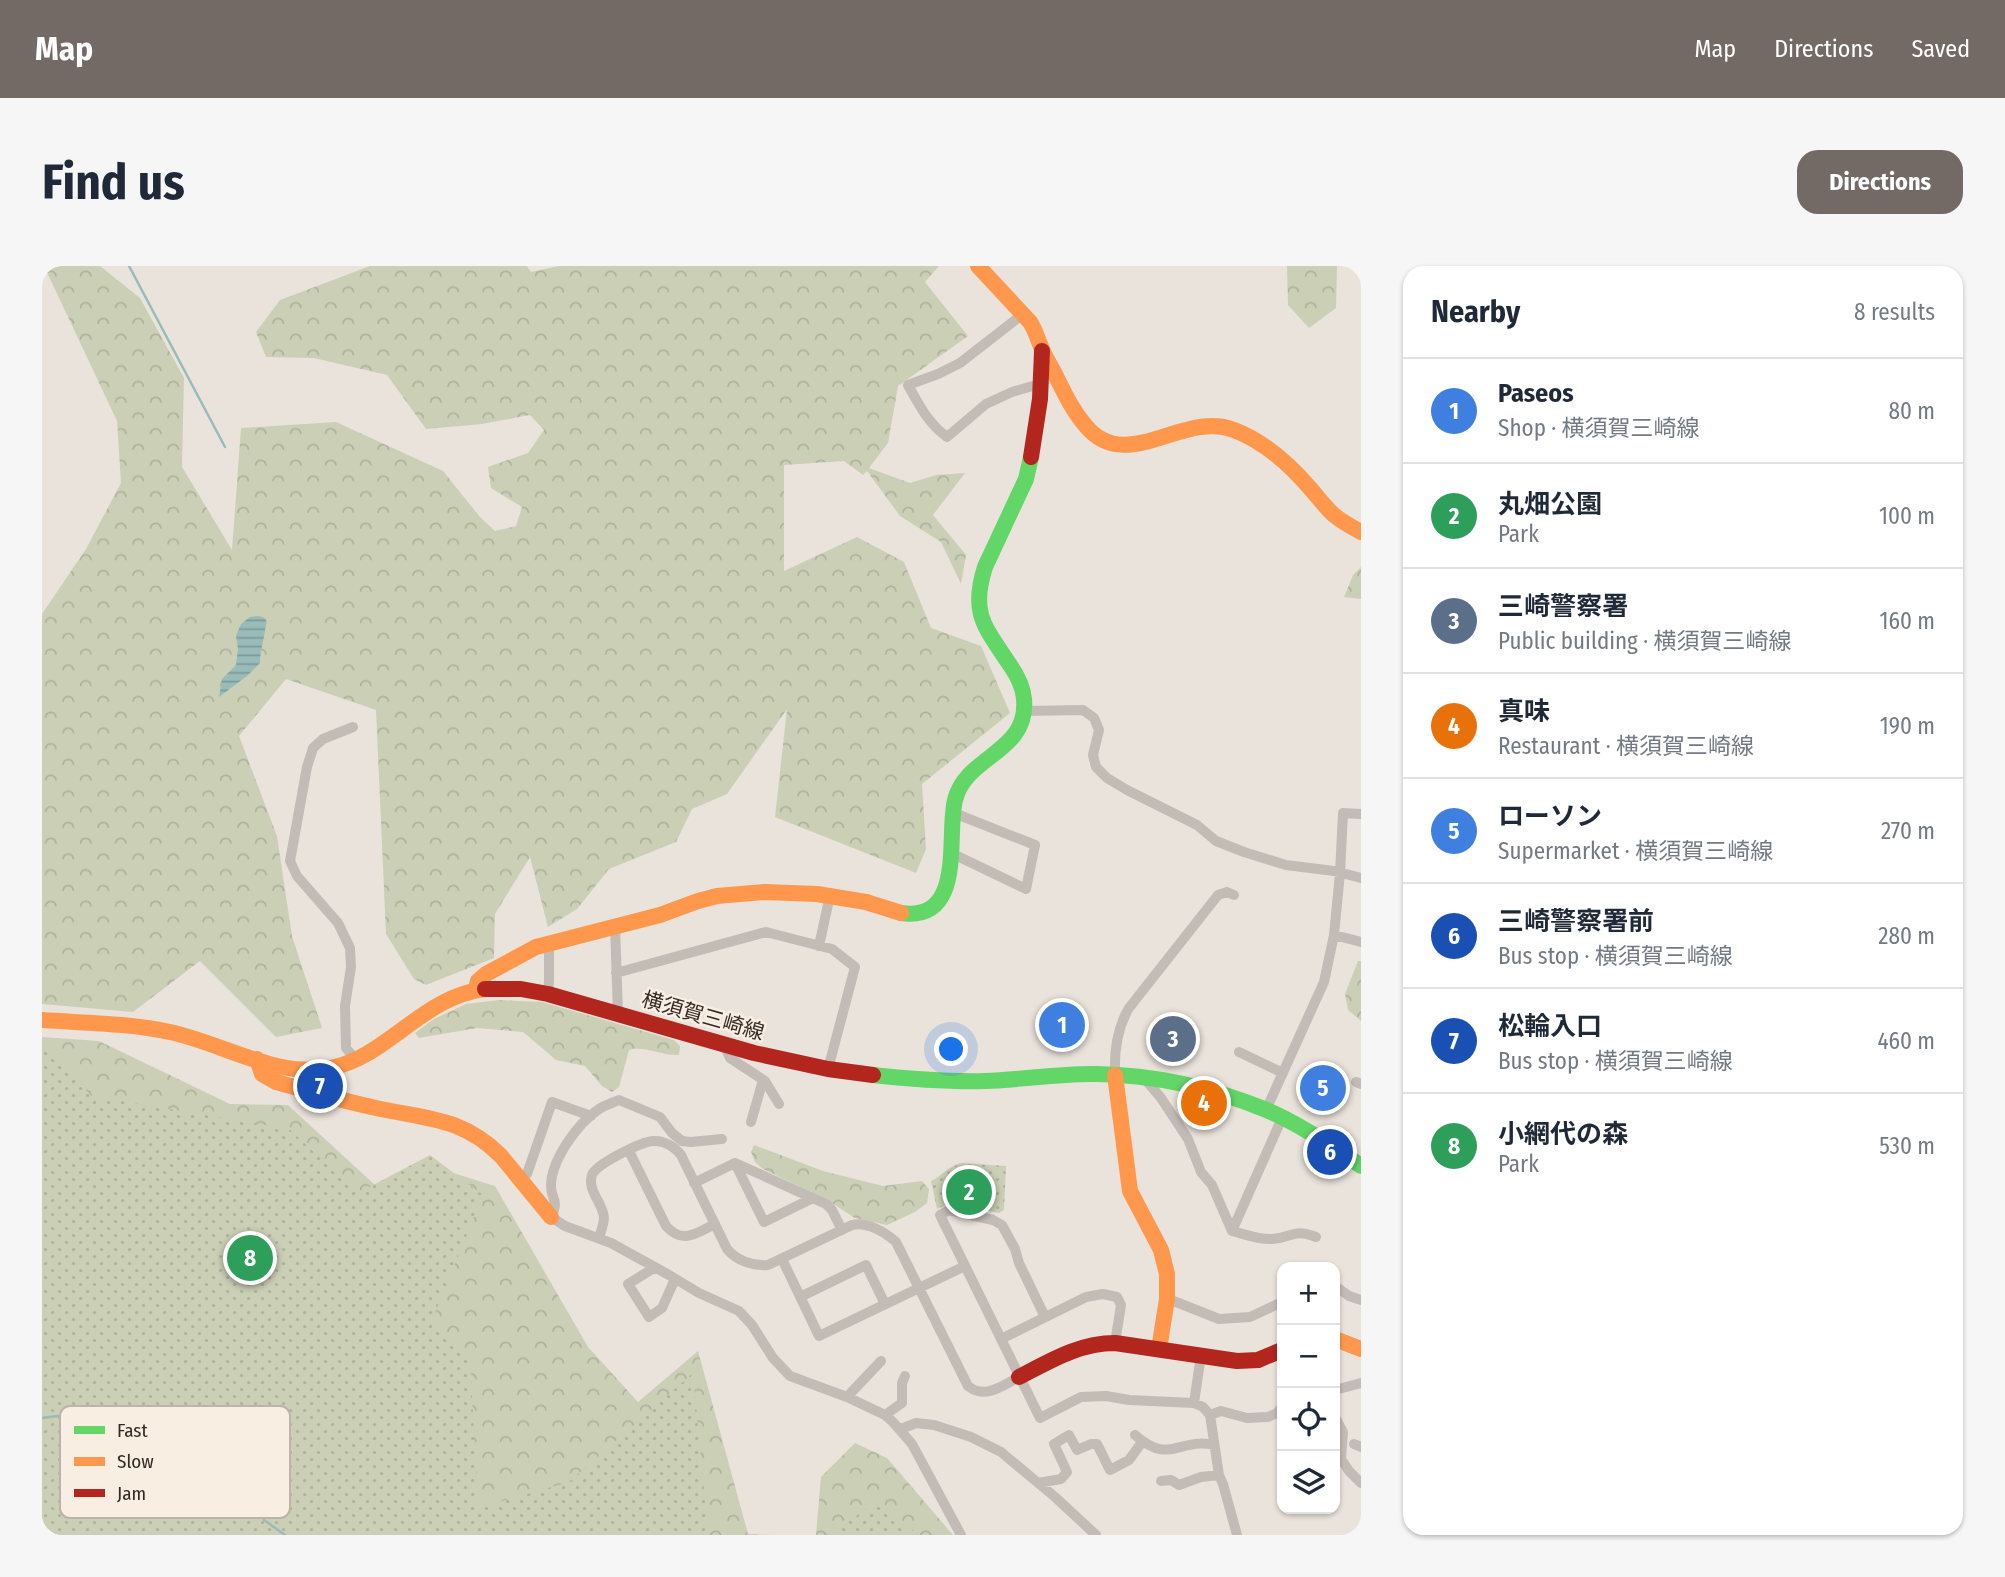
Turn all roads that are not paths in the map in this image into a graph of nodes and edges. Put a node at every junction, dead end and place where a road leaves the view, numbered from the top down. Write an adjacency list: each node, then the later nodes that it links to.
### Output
1 (978, 266): 2 (street)
2 (1023, 314): 3 (street); 4 (street)
3 (1042, 351): 4 (street); 5 (street)
4 (1043, 383): 6 (street)
5 (1361, 532)
6 (1024, 711): 8 (street); 11 (street)
7 (353, 727): 28 (street)
8 (954, 813): 10 (street); 10 (street)
9 (1361, 814): 11 (street)
10 (951, 853): 13 (street)
11 (1340, 873): 12 (street); 16 (street)
12 (1361, 878)
13 (831, 895): 15 (street); 19 (street)
14 (1234, 895): 31 (street)
15 (615, 925): 17 (street); 20 (street)
16 (1334, 935): 18 (street); 30 (street)
17 (549, 942): 21 (street); 22 (street)
18 (1361, 942)
19 (820, 946): 20 (street); 29 (street)
20 (616, 974): 23 (street)
21 (476, 989): 22 (street, 横須賀三崎線); 28 (street, 横須賀三崎線)
22 (548, 994): 23 (street, 横須賀三崎線)
23 (618, 1014): 25 (street, 横須賀三崎線)
24 (42, 1020): 27 (street, 横須賀三崎線)
25 (724, 1045): 29 (street, 横須賀三崎線); 33 (street)
26 (1239, 1052): 30 (street)
27 (257, 1059): 28 (street, 横須賀三崎線); 43 (street)
28 (356, 1060)
29 (828, 1069): 31 (street, 横須賀三崎線)
30 (1283, 1073): 35 (street)
31 (1115, 1074): 32 (street, 横須賀三崎線); 59 (street)
32 (1142, 1076): 35 (street, 横須賀三崎線); 49 (street)
33 (763, 1080): 34 (street); 38 (street)
34 (779, 1104)
35 (1266, 1110): 37 (street, 横須賀三崎線)
36 (591, 1116): 39 (street); 43 (street); 46 (street)
37 (1282, 1118): 42 (street, 横須賀三崎線); 49 (street)
38 (751, 1122)
39 (722, 1139)
40 (629, 1151): 44 (street); 47 (street); 51 (street)
41 (735, 1163): 44 (street); 45 (street); 45 (street)
42 (1361, 1166)
43 (521, 1180): 46 (street)
44 (694, 1183): 47 (street)
45 (813, 1198): 48 (street)
46 (551, 1217): 51 (street)
47 (715, 1224): 52 (street)
48 (842, 1230): 52 (street); 56 (street)
49 (1232, 1231): 50 (street)
50 (1316, 1237)
51 (599, 1238): 54 (street)
52 (782, 1259): 58 (street)
53 (965, 1266): 56 (street); 63 (street); 64 (street)
54 (654, 1268): 55 (street); 55 (street)
55 (675, 1279): 76 (street)
56 (919, 1288): 61 (street); 73 (street)
57 (1340, 1290): 60 (street)
58 (800, 1297): 61 (street); 61 (street)
59 (1166, 1298): 62 (street); 67 (street)
60 (1361, 1300)
61 (885, 1304)
62 (1277, 1304)
63 (1045, 1317): 64 (street); 66 (street)
64 (1001, 1339): 73 (street)
65 (1340, 1341): 68 (street)
66 (1115, 1343): 67 (street); 73 (street)
67 (1159, 1349): 70 (street)
68 (1361, 1349)
69 (1277, 1352): 70 (street)
70 (1201, 1356): 77 (street)
71 (881, 1361): 76 (street)
72 (905, 1376): 79 (street)
73 (1019, 1377): 77 (street)
74 (1361, 1383): 75 (street)
75 (1340, 1389)
76 (847, 1397): 79 (street)
77 (1194, 1403): 80 (street)
78 (1277, 1413): 80 (street)
79 (885, 1415): 82 (street)
80 (1210, 1415): 83 (street)
81 (1340, 1426): 87 (street)
82 (901, 1429): 86 (street); 88 (street)
83 (1214, 1445): 84 (street); 86 (street)
84 (1219, 1475): 85 (street); 90 (street)
85 (1161, 1480)
86 (1038, 1483): 89 (street)
87 (1361, 1483)
88 (961, 1535)
89 (1096, 1535)
90 (1237, 1535)

